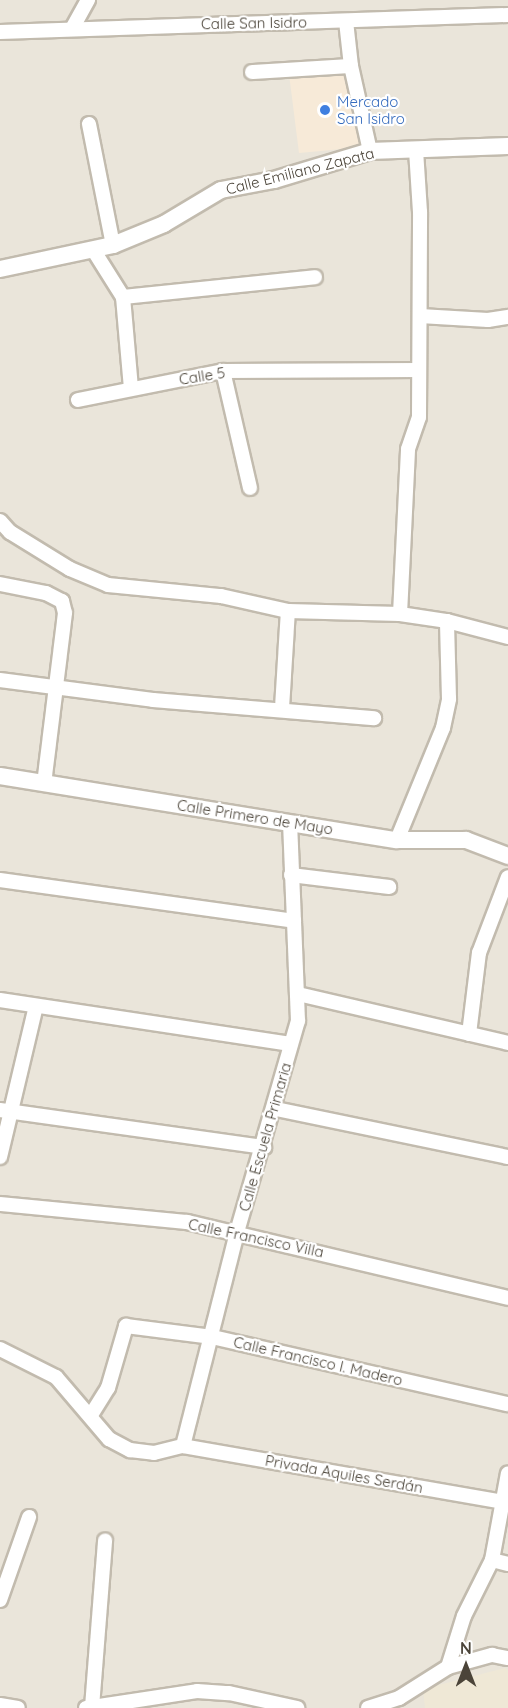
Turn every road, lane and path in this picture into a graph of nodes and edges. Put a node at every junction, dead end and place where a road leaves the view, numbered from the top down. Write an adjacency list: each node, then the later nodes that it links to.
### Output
1 (88, 0): 4 (street)
2 (508, 15): 3 (street, Calle San Isidro)
3 (346, 21): 4 (street, Calle San Isidro); 6 (street)
4 (74, 27): 5 (street, Calle San Isidro)
5 (0, 32)
6 (351, 66): 7 (street); 11 (street)
7 (252, 72)
8 (89, 124): 12 (street)
9 (508, 146): 10 (street, Calle Emiliano Zapata)
10 (416, 150): 11 (street, Calle Emiliano Zapata); 17 (street)
11 (370, 151): 12 (street, Calle Emiliano Zapata)
12 (113, 245): 13 (street, Calle Emiliano Zapata)
13 (94, 251): 14 (street, Calle Emiliano Zapata); 16 (street)
14 (0, 269)
15 (315, 278): 16 (street)
16 (123, 297): 21 (street)
17 (420, 316): 18 (street); 19 (street)
18 (508, 317)
19 (419, 370): 20 (street, Calle 5); 27 (street)
20 (223, 371): 21 (street, Calle 5); 23 (street)
21 (131, 388): 22 (street, Calle 5)
22 (78, 400)
23 (250, 488)
24 (0, 523): 26 (street)
25 (0, 584): 31 (street)
26 (288, 611): 27 (street); 32 (street)
27 (400, 615): 28 (street)
28 (447, 621): 29 (street); 37 (street)
29 (508, 637)
30 (0, 680): 31 (street)
31 (58, 689): 32 (street); 35 (street)
32 (282, 708): 33 (street)
33 (374, 718)
34 (0, 776): 35 (street, Calle Primero de Mayo)
35 (44, 783): 36 (street, Calle Primero de Mayo)
36 (290, 823): 37 (street, Calle Primero de Mayo); 39 (street, Calle Escuela Primaria)
37 (397, 840): 38 (street, Calle Primero de Mayo)
38 (508, 856)
39 (291, 874): 42 (street); 43 (street, Calle Escuela Primaria)
40 (508, 877): 47 (street)
41 (0, 880): 43 (street)
42 (389, 887)
43 (294, 921): 44 (street, Calle Escuela Primaria)
44 (298, 994): 47 (street); 49 (street, Calle Escuela Primaria)
45 (0, 1000): 46 (street)
46 (36, 1006): 49 (street); 51 (street)
47 (469, 1034): 48 (street)
48 (508, 1042)
49 (291, 1044): 50 (street, Calle Escuela Primaria)
50 (276, 1109): 52 (street, Calle Escuela Primaria); 54 (street)
51 (6, 1111): 52 (street); 53 (street)
52 (264, 1147): 56 (street, Calle Escuela Primaria)
53 (0, 1157)
54 (508, 1157)
55 (0, 1204): 56 (street, Calle Francisco Villa)
56 (237, 1232): 57 (street, Calle Francisco Villa); 58 (street, Calle Escuela Primaria)
57 (508, 1298)
58 (212, 1337): 60 (street, Calle Francisco I. Madero); 61 (street, Calle Francisco I. Madero); 62 (street, Calle Escuela Primaria)
59 (0, 1349): 61 (street)
60 (508, 1404)
61 (91, 1415): 62 (street)
62 (183, 1446): 64 (street, Privada Aquiles Serdán)
63 (508, 1473): 64 (street)
64 (505, 1502): 67 (street)
65 (29, 1517): 69 (street)
66 (105, 1541): 75 (street)
67 (492, 1560): 68 (street); 71 (street)
68 (508, 1564)
69 (0, 1600)
70 (508, 1658): 71 (street)
71 (448, 1667): 72 (street)
72 (404, 1703): 77 (street)
73 (0, 1705): 74 (street)
74 (18, 1708)
75 (89, 1708): 76 (street)
76 (297, 1708)
77 (368, 1708)

